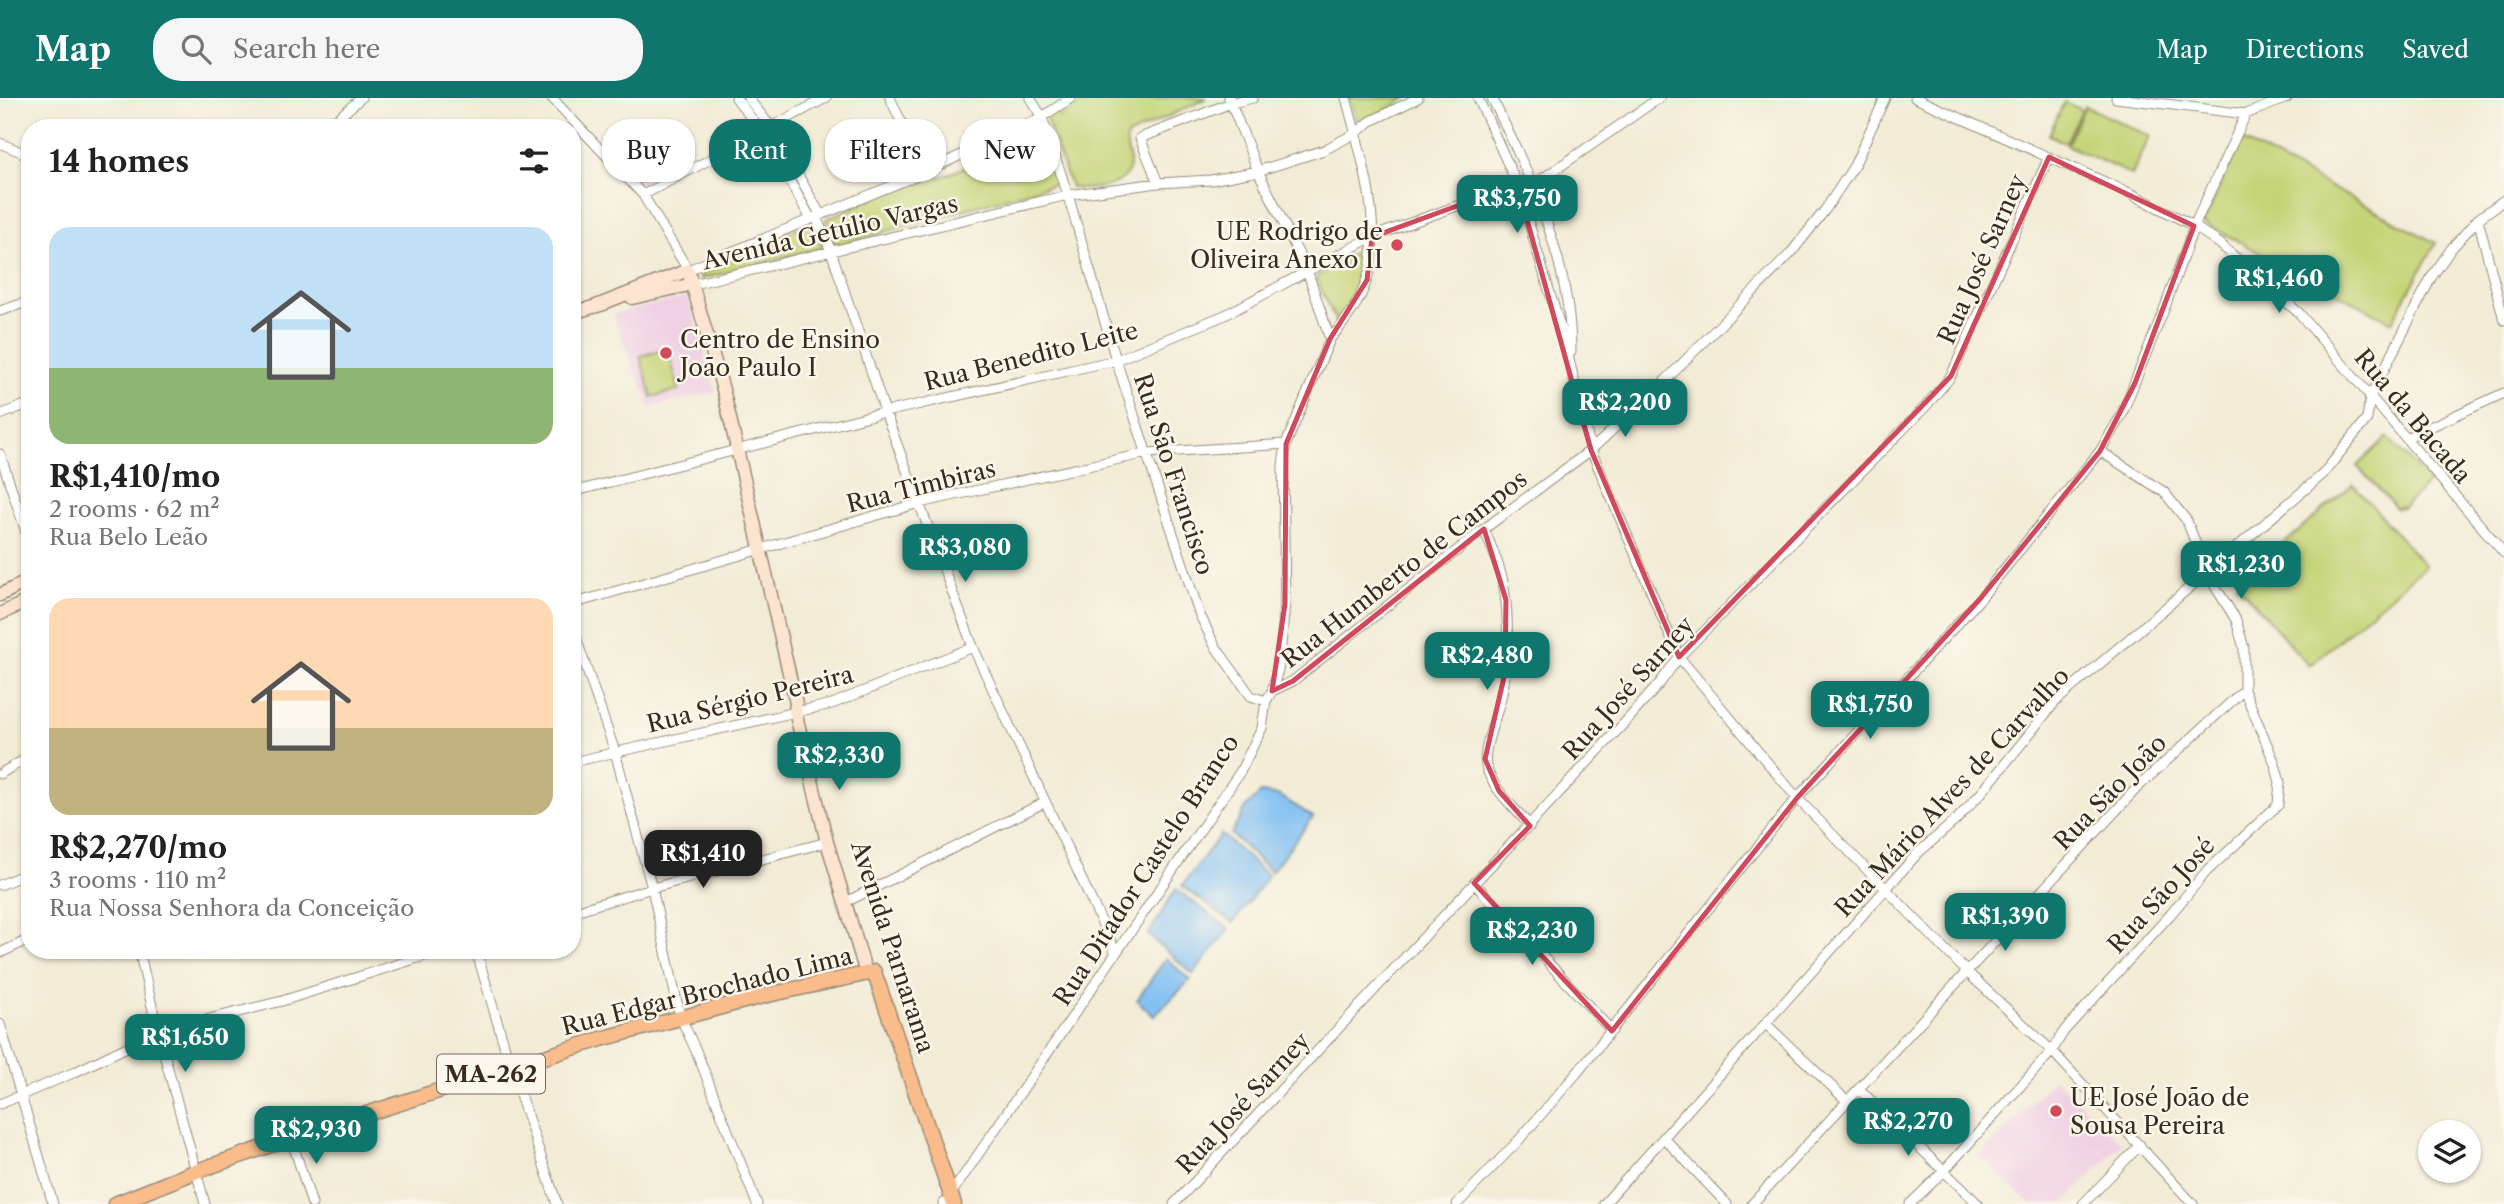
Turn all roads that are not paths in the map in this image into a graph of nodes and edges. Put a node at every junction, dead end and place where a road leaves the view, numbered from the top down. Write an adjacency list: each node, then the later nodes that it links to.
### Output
1 (361, 98): 22 (street)
2 (552, 98): 23 (street)
3 (736, 98): 24 (street)
4 (748, 98): 25 (street)
5 (826, 98): 26 (street)
6 (890, 98): 27 (street)
7 (1030, 98): 21 (street, Rua São Francisco)
8 (1071, 98): 21 (street)
9 (1253, 98): 19 (street)
10 (1346, 98): 29 (street, Rua Ditador Castelo Branco)
11 (1418, 98): 29 (street, Avenida Getúlio Vargas)
12 (1478, 98): 39 (street)
13 (1492, 98): 40 (street)
14 (1659, 98): 40 (street)
15 (1885, 98): 68 (street, Rua Humberto de Campos)
16 (1915, 98): 32 (street, Rua da Bacada)
17 (2116, 98): 20 (street)
18 (2287, 98): 20 (street)
19 (1230, 101): 35 (street); 38 (street)
20 (2246, 114): 46 (street)
21 (1042, 117): 34 (street); 42 (street, Rua São Francisco)
22 (337, 119)
23 (572, 119)
24 (756, 119)
25 (760, 119)
26 (787, 119)
27 (900, 119)
28 (581, 129): 41 (street)
29 (1356, 133): 35 (street, Avenida Getúlio Vargas); 47 (street, Rua Ditador Castelo Branco)
30 (0, 143): 31 (street)
31 (21, 152)
32 (2049, 157): 46 (street, Rua da Bacada); 86 (street, Rua José Sarney)
33 (709, 160): 41 (street)
34 (946, 162)
35 (1258, 171): 38 (street, Avenida Getúlio Vargas); 50 (street)
36 (796, 182): 44 (street)
37 (900, 182): 44 (street)
38 (1158, 183): 42 (street, Avenida Getúlio Vargas)
39 (1517, 184): 47 (street, Rua Benedito Leite); 59 (street)
40 (1532, 186): 59 (street)
41 (643, 195): 49 (street)
42 (1068, 195): 48 (street, Avenida Getúlio Vargas); 58 (street, Rua São Francisco)
43 (2504, 200): 45 (street, Rua Mário Alves de Carvalho)
44 (816, 216): 48 (street); 49 (street)
45 (2477, 219): 56 (street); 61 (street, Rua Mário Alves de Carvalho)
46 (2194, 226): 61 (street, Rua da Bacada); 69 (street)
47 (1372, 237): 50 (street, Rua Benedito Leite); 57 (street, Rua Ditador Castelo Branco)
48 (831, 251): 51 (street, Avenida Getúlio Vargas); 63 (street)
49 (688, 270): 51 (street, Avenida Parnarama); 53 (street)
50 (1308, 273): 57 (street); 58 (street, Rua Benedito Leite)
51 (693, 285): 53 (street); 67 (street, Avenida Parnarama)
52 (21, 304): 55 (street)
53 (596, 306): 54 (street)
54 (581, 310)
55 (0, 311)
56 (2504, 320)
57 (1330, 338): 66 (street, Rua Ditador Castelo Branco)
58 (1116, 360): 63 (street, Rua Benedito Leite); 70 (street, Rua São Francisco)
59 (1571, 364): 68 (street)
60 (2504, 393): 65 (street)
61 (2370, 397): 65 (street, Rua da Bacada); 78 (street, Rua Mário Alves de Carvalho)
62 (21, 407): 64 (street)
63 (885, 412): 67 (street, Rua Benedito Leite); 73 (street)
64 (0, 415)
65 (2406, 438): 77 (street, Rua da Bacada)
66 (1286, 444): 70 (street, Rua Timbiras); 88 (street, Rua Ditador Castelo Branco)
67 (737, 448): 72 (street, Rua Benedito Leite); 76 (street, Avenida Parnarama)
68 (1591, 450): 75 (street, Rua Humberto de Campos); 86 (street)
69 (2101, 450): 78 (street); 95 (street)
70 (1147, 453): 73 (street, Rua Timbiras); 89 (street, Rua São Francisco)
71 (0, 454): 74 (street)
72 (581, 490)
73 (919, 503): 76 (street, Rua Timbiras); 84 (street)
74 (21, 517)
75 (1484, 529): 88 (street, Rua Humberto de Campos); 97 (street)
76 (761, 549): 81 (street, Rua Timbiras); 90 (street, Avenida Parnarama)
77 (2504, 553)
78 (2207, 573): 87 (street); 103 (street, Rua Mário Alves de Carvalho)
79 (21, 584): 80 (street)
80 (0, 595)
81 (581, 601)
82 (21, 604): 83 (street)
83 (0, 614)
84 (973, 647): 90 (street, Rua Sérgio Pereira); 96 (street)
85 (581, 652): 91 (street)
86 (1679, 657): 95 (street); 97 (street, Rua José Sarney)
87 (2245, 690): 113 (street, Rua São João); 119 (street, Rua São José)
88 (1272, 691): 89 (street, Rua Ditador Castelo Branco)
89 (1266, 701): 108 (street, Rua Ditador Castelo Branco)
90 (798, 708): 91 (street, Rua Sérgio Pereira); 98 (street, Avenida Parnarama)
91 (615, 752): 92 (street, Rua Sérgio Pereira); 102 (street)
92 (581, 760)
93 (21, 761): 94 (street)
94 (0, 774)
95 (1797, 798): 103 (street); 117 (street)
96 (1045, 802): 104 (street); 108 (street)
97 (1530, 826): 100 (street, Rua José Sarney)
98 (830, 841): 102 (street); 104 (street, Avenida Parnarama)
99 (21, 876): 101 (street)
100 (1474, 883): 117 (street); 137 (street, Rua José Sarney)
101 (0, 885)
102 (652, 888): 105 (street); 114 (street)
103 (1886, 889): 113 (street); 116 (street, Rua Mário Alves de Carvalho)
104 (848, 900): 112 (street, Avenida Parnarama)
105 (581, 909)
106 (21, 943): 107 (street)
107 (0, 953)
108 (1116, 953): 130 (street, Rua Ditador Castelo Branco)
109 (141, 959): 118 (street)
110 (415, 959): 118 (street)
111 (479, 959): 120 (street)
112 (870, 972): 114 (main road, Rua Edgar Brochado Lima / MA-262); 130 (main road, Avenida Parnarama)
113 (1967, 972): 119 (street); 121 (street, Rua São João)
114 (680, 1016): 120 (main road, Rua Edgar Brochado Lima / MA-262); 136 (street)
115 (0, 1024): 122 (street)
116 (1766, 1024): 123 (street); 126 (street, Rua Mário Alves de Carvalho)
117 (1612, 1031): 138 (street)
118 (159, 1032): 122 (street); 128 (street)
119 (2053, 1051): 127 (street); 129 (street, Rua São José)
120 (511, 1068): 125 (main road, Rua Edgar Brochado Lima / MA-262); 135 (street)
121 (1860, 1090): 123 (street, Rua São João); 129 (street)
122 (22, 1095): 124 (street); 131 (street)
123 (1847, 1101): 141 (street, Rua São João)
124 (0, 1104)
125 (291, 1138): 128 (main road, Rua Edgar Brochado Lima / MA-262); 134 (street)
126 (1664, 1138): 139 (street, Rua Mário Alves de Carvalho); 140 (street)
127 (2140, 1145): 144 (street); 145 (street)
128 (197, 1171): 132 (main road, Rua Edgar Brochado Lima / MA-262); 133 (street)
129 (1943, 1172): 142 (street, Rua São José); 143 (street)
130 (946, 1197)
131 (53, 1204)
132 (115, 1204)
133 (205, 1204)
134 (312, 1204)
135 (557, 1204)
136 (757, 1204)
137 (1174, 1204)
138 (1457, 1204)
139 (1604, 1204)
140 (1727, 1204)
141 (1752, 1204)
142 (1910, 1204)
143 (1978, 1204)
144 (2083, 1204)
145 (2193, 1204)

